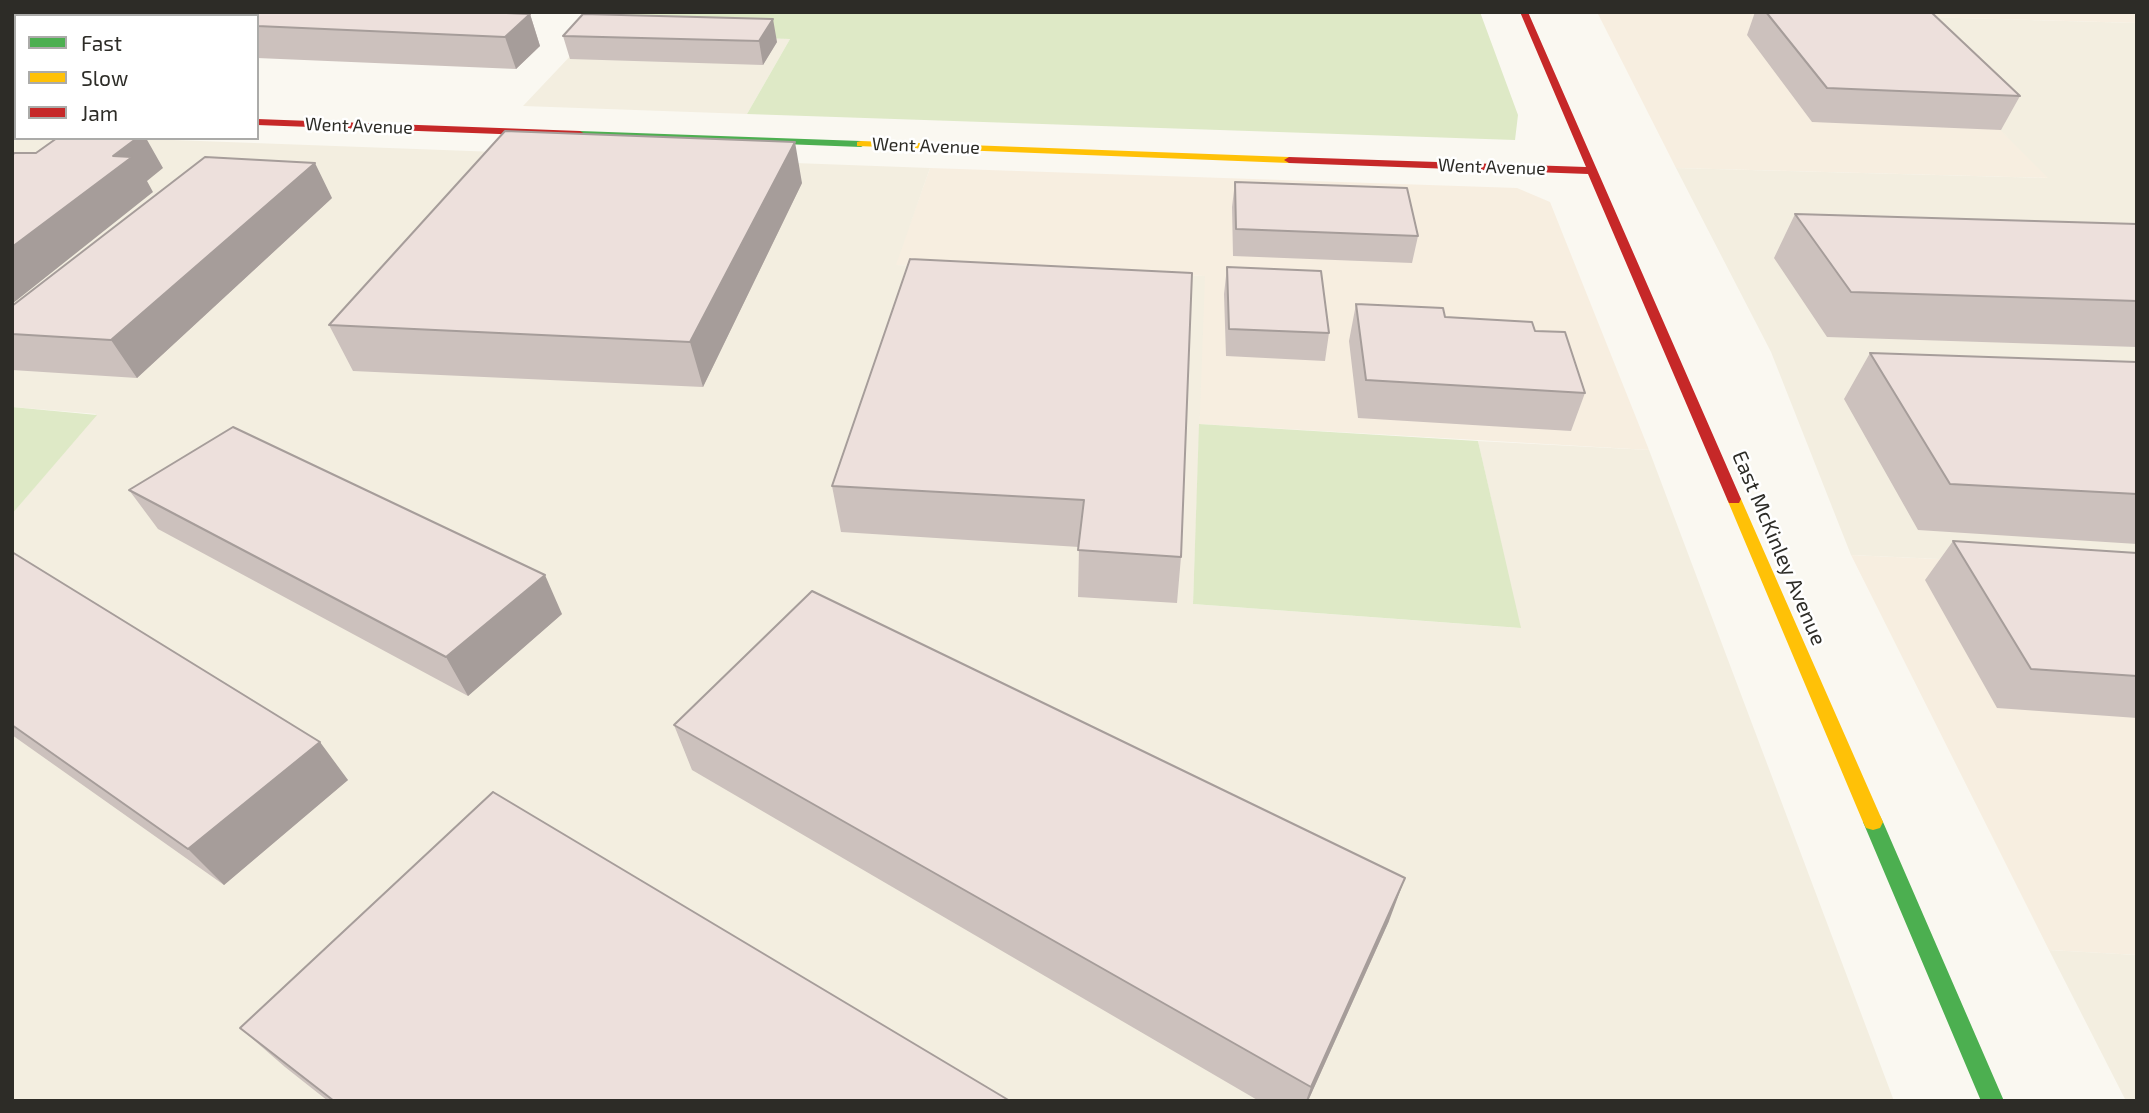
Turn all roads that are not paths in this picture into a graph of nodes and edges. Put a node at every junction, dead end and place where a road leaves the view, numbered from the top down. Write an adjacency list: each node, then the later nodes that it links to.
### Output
1 (1524, 12): 3 (street, East McKinley Avenue)
2 (259, 122): 3 (street, Went Avenue)
3 (1594, 171): 4 (street, East McKinley Avenue)
4 (1993, 1101)

